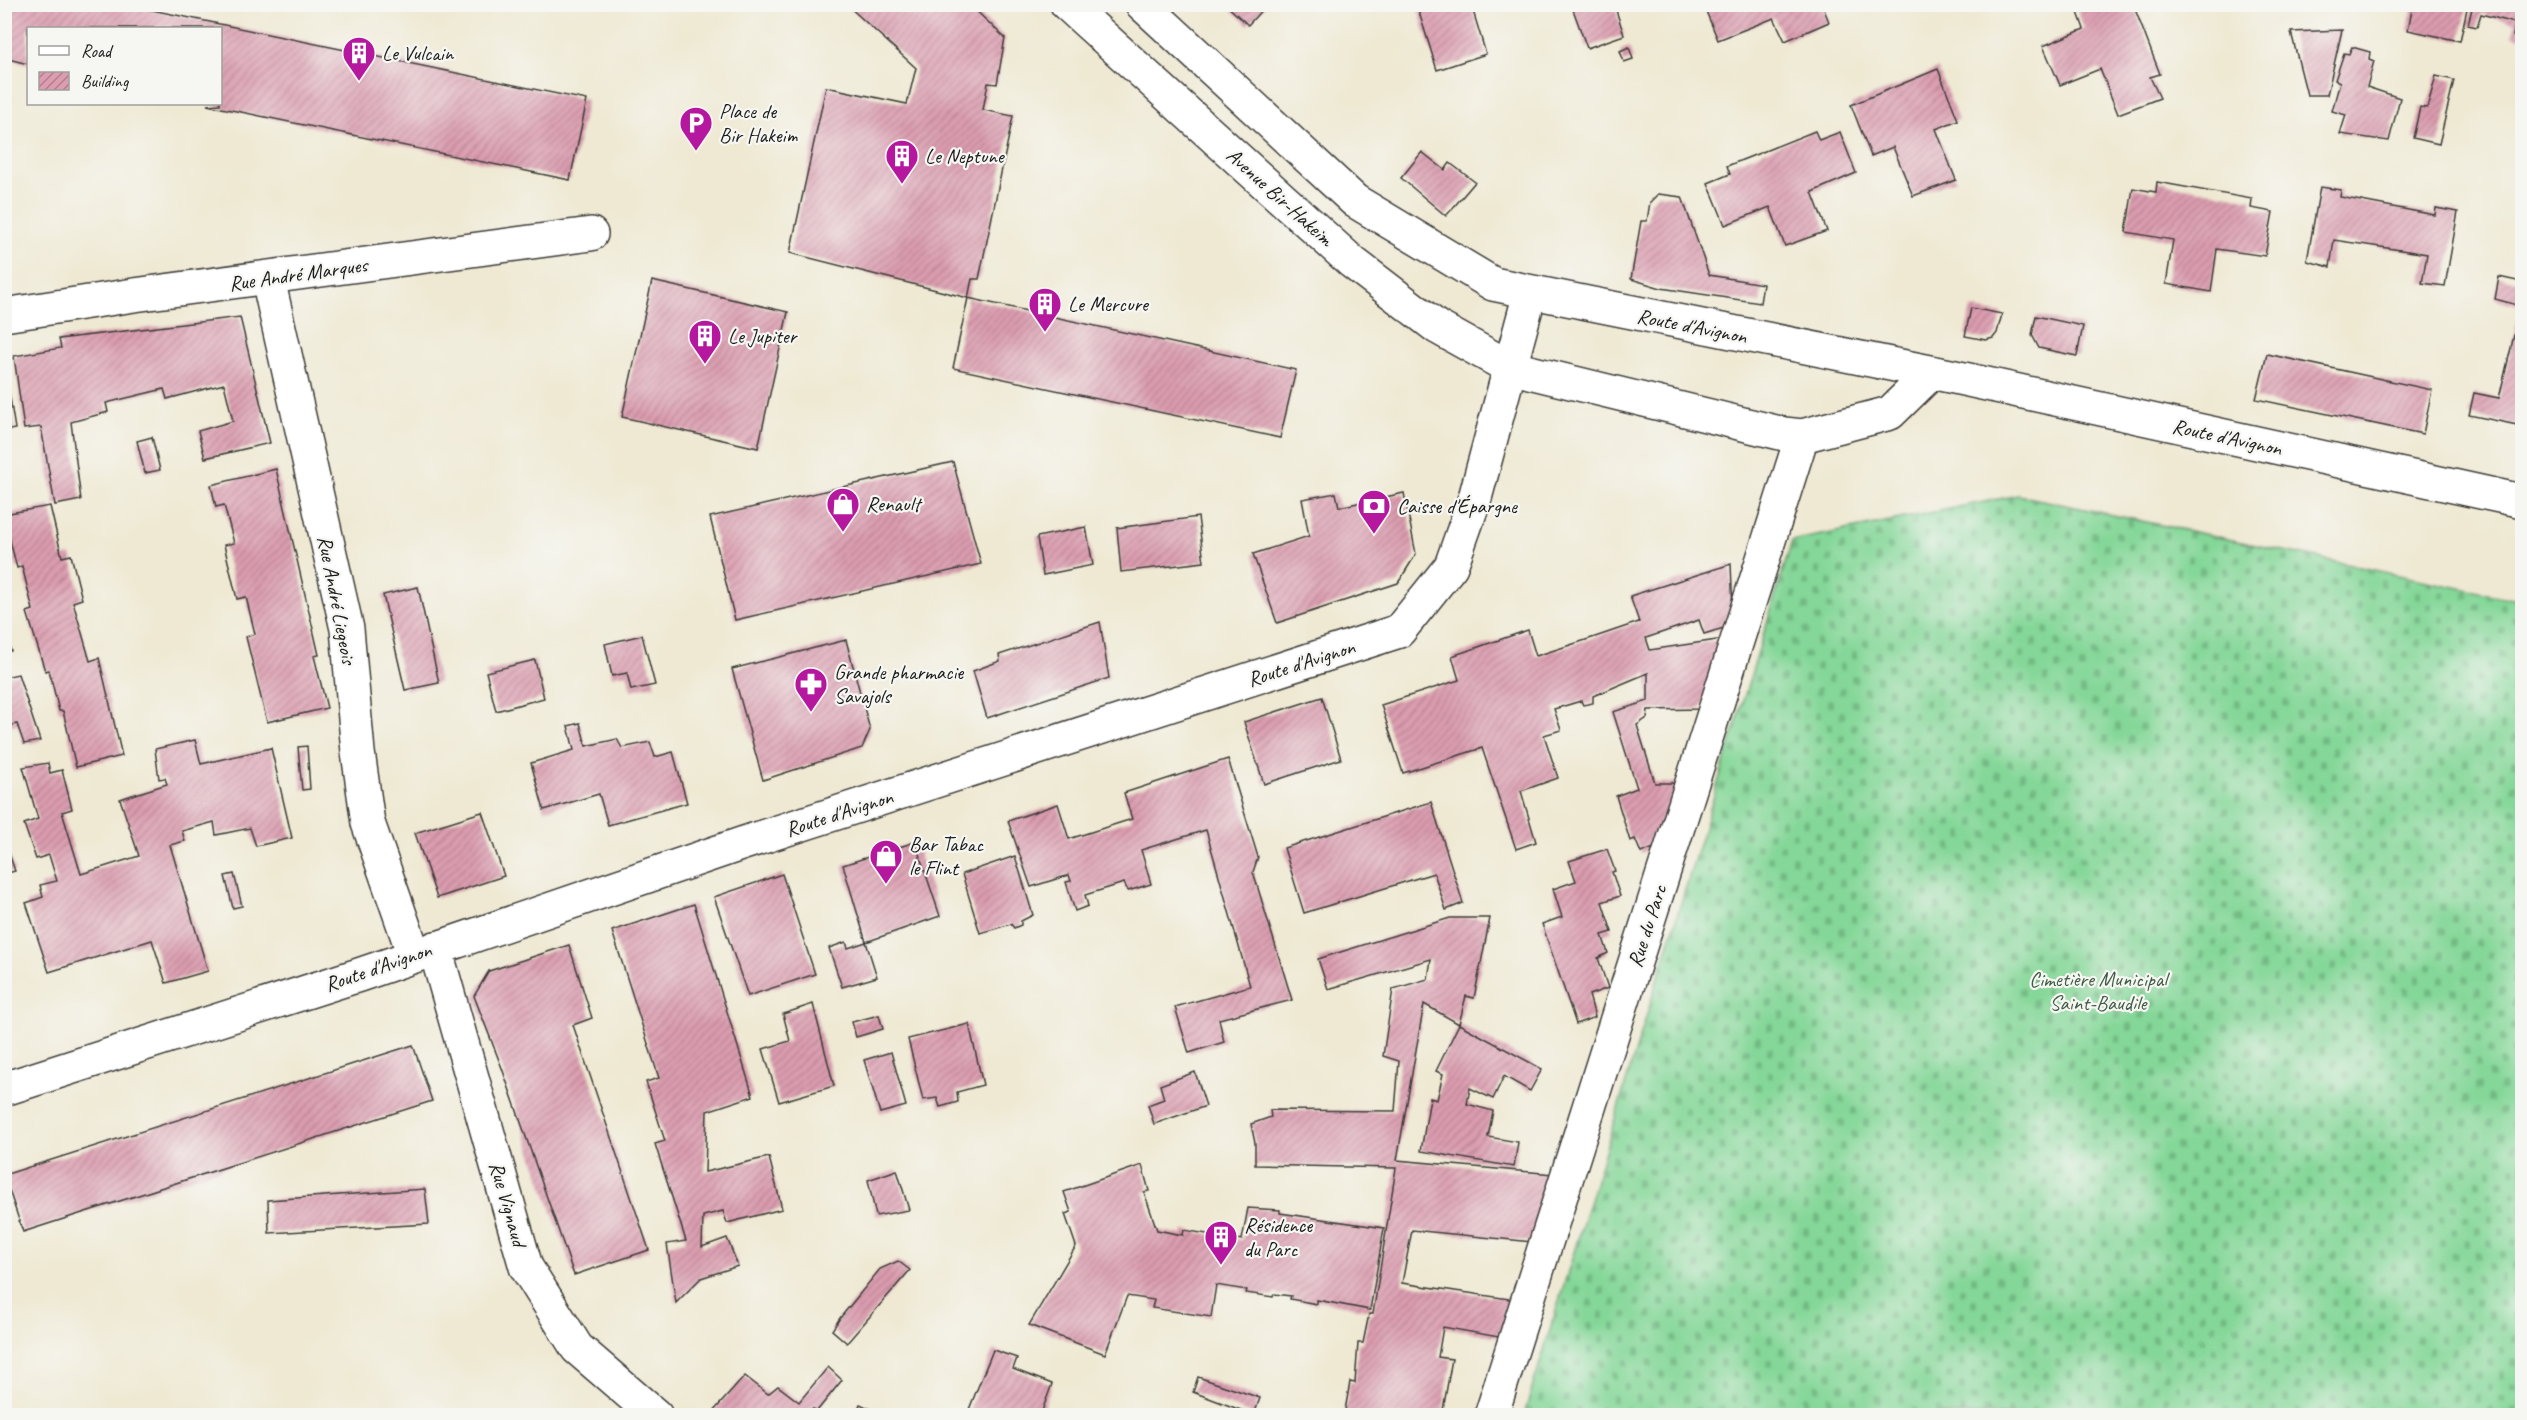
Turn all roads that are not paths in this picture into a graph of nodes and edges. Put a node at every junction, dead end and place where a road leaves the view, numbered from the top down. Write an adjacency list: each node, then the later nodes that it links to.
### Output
1 (1067, 4): 7 (main road, Avenue Bir-Hakeim)
2 (1142, 4): 5 (main road)
3 (591, 234): 4 (main road, Rue André Marques)
4 (268, 279): 6 (main road, Rue André Marques); 11 (main road, Rue André Liegeois)
5 (1530, 293): 7 (main road, Route d'Avignon); 8 (main road, Route d'Avignon)
6 (4, 315)
7 (1509, 367): 9 (main road); 11 (main road, Route d'Avignon)
8 (1931, 373): 9 (main road); 10 (main road, Route d'Avignon)
9 (1802, 436): 14 (main road, Rue du Parc)
10 (2523, 501)
11 (425, 952): 12 (main road, Route d'Avignon); 13 (main road, Rue Vignaud)
12 (4, 1089)
13 (656, 1416)
14 (1491, 1416)

